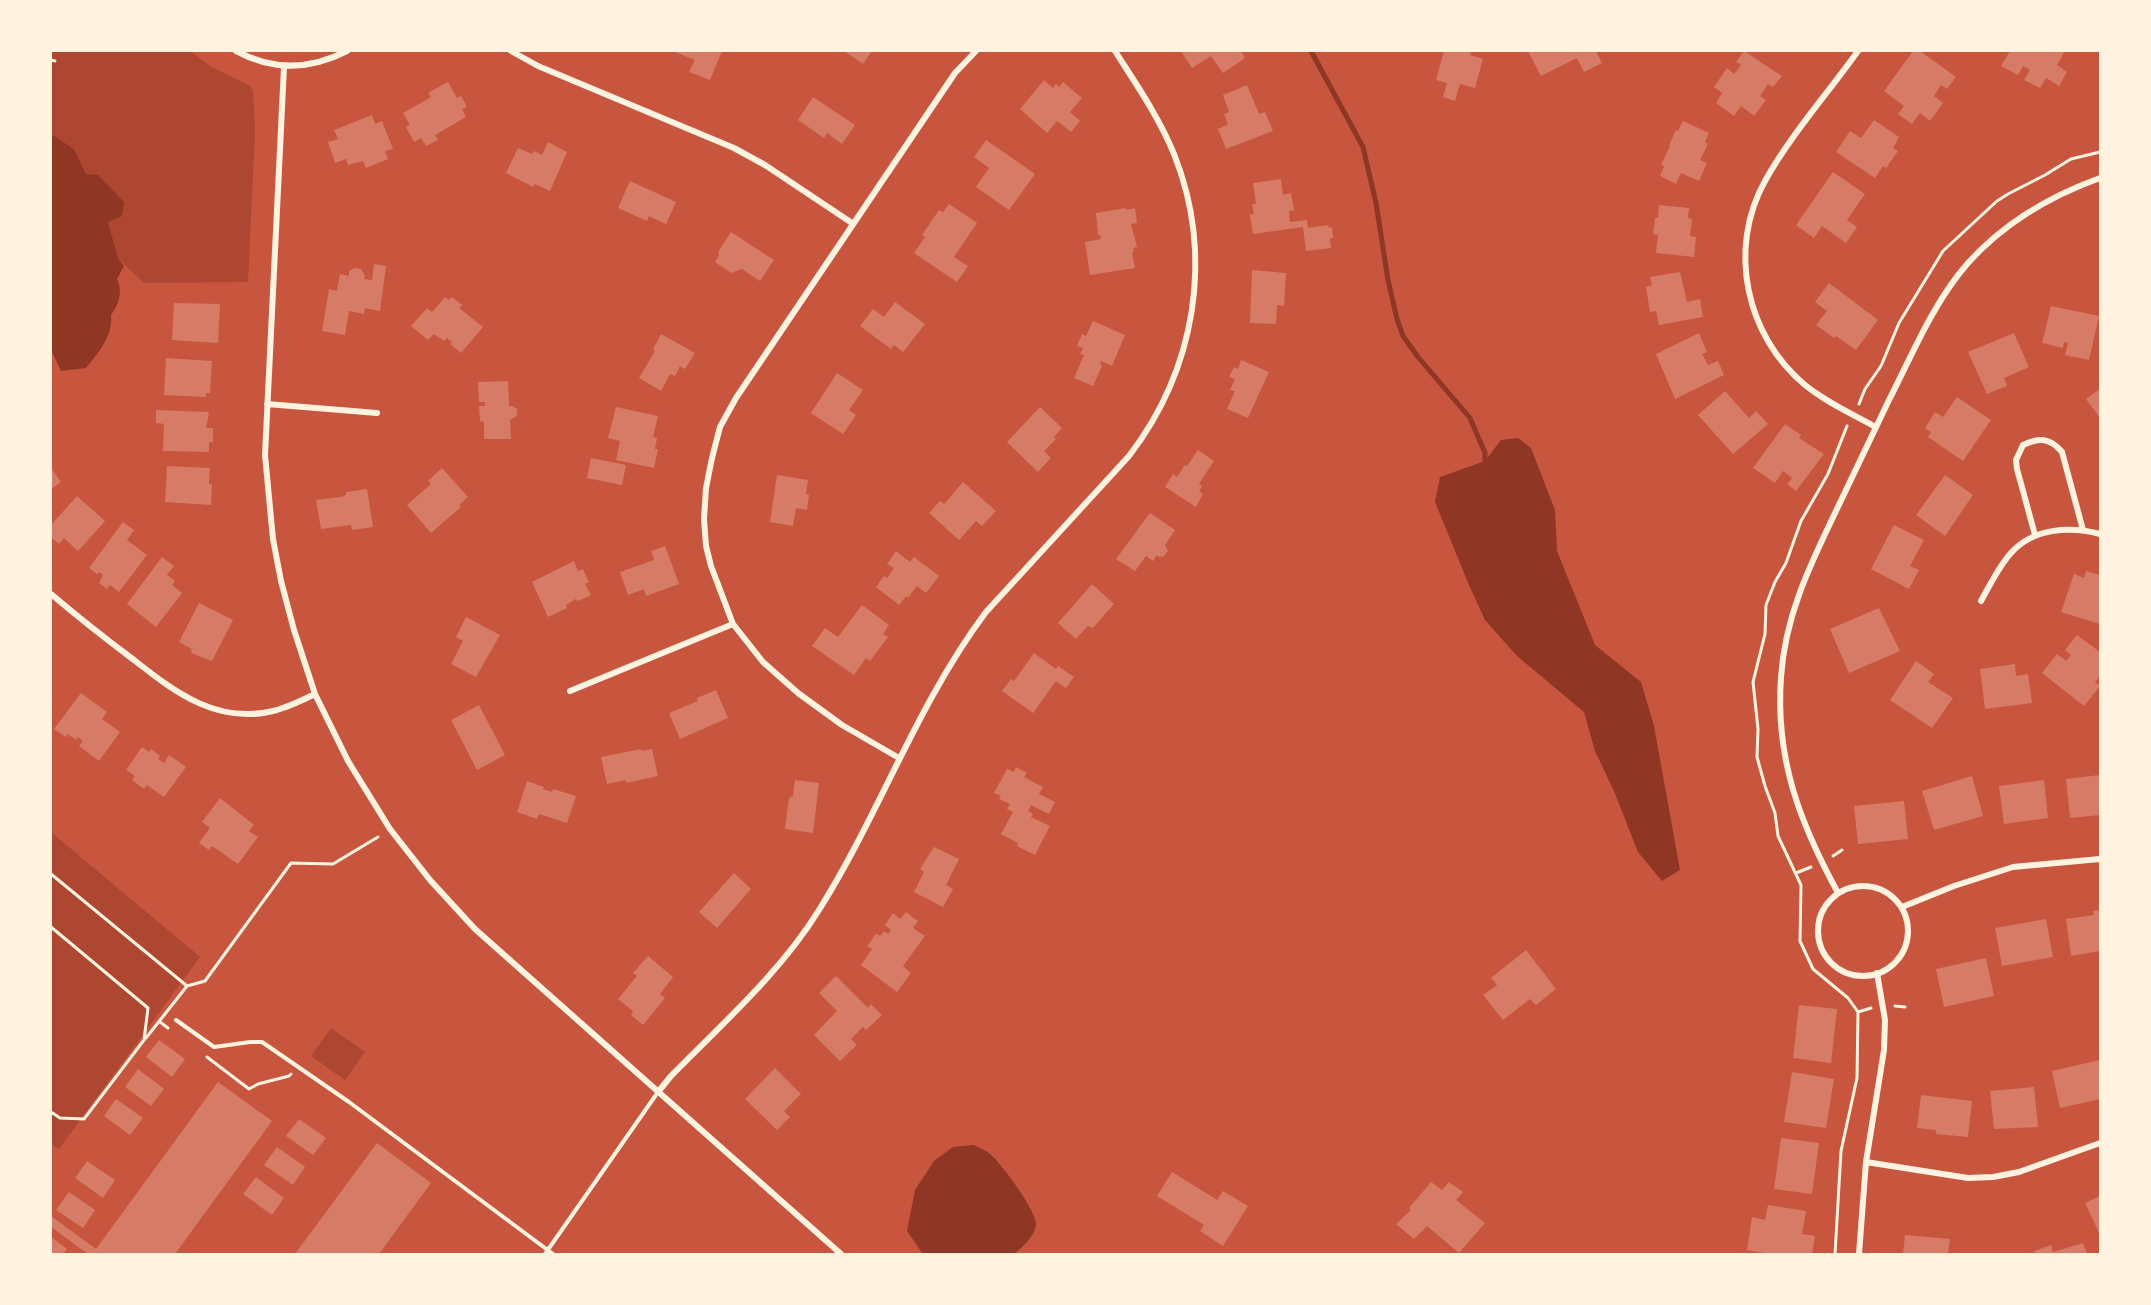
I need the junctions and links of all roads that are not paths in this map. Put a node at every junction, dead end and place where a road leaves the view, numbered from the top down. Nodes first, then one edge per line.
1 (236, 51) edge
2 (347, 51) edge
3 (511, 51) edge
4 (976, 51) edge
5 (1115, 51) edge
6 (1858, 51) edge
7 (284, 67) junction
8 (2100, 178) edge
9 (852, 223) junction
10 (267, 404) junction
11 (377, 413) dead end
12 (1876, 427) junction
13 (2083, 530) junction
14 (2100, 534) edge
15 (2035, 536) junction
16 (51, 594) edge
17 (1981, 601) dead end
18 (733, 624) junction
19 (570, 691) dead end
20 (315, 694) junction
21 (899, 758) junction
22 (2100, 859) edge
23 (1838, 893) junction
24 (1902, 907) junction
25 (1877, 974) junction
26 (176, 1020) dead end
27 (658, 1092) junction
28 (2100, 1143) edge
29 (1866, 1162) junction
30 (547, 1252) edge
31 (553, 1254) edge
32 (841, 1254) edge
33 (1859, 1254) edge

1 - 7 street
2 - 7 street
3 - 9 street
4 - 9 street
5 - 21 street
6 - 12 street
7 - 10 street
8 - 12 street
9 - 18 street
10 - 11 street
10 - 20 street
12 - 23 street
13 - 14 street
13 - 15 street
13 - 15 street
15 - 17 street
16 - 20 street
18 - 19 street
18 - 21 street
20 - 27 street
21 - 27 street
22 - 24 street
23 - 24 street
23 - 25 street
24 - 25 street
25 - 29 street
26 - 30 lane
27 - 30 lane
27 - 32 street
28 - 29 street
29 - 33 street
30 - 31 lane

